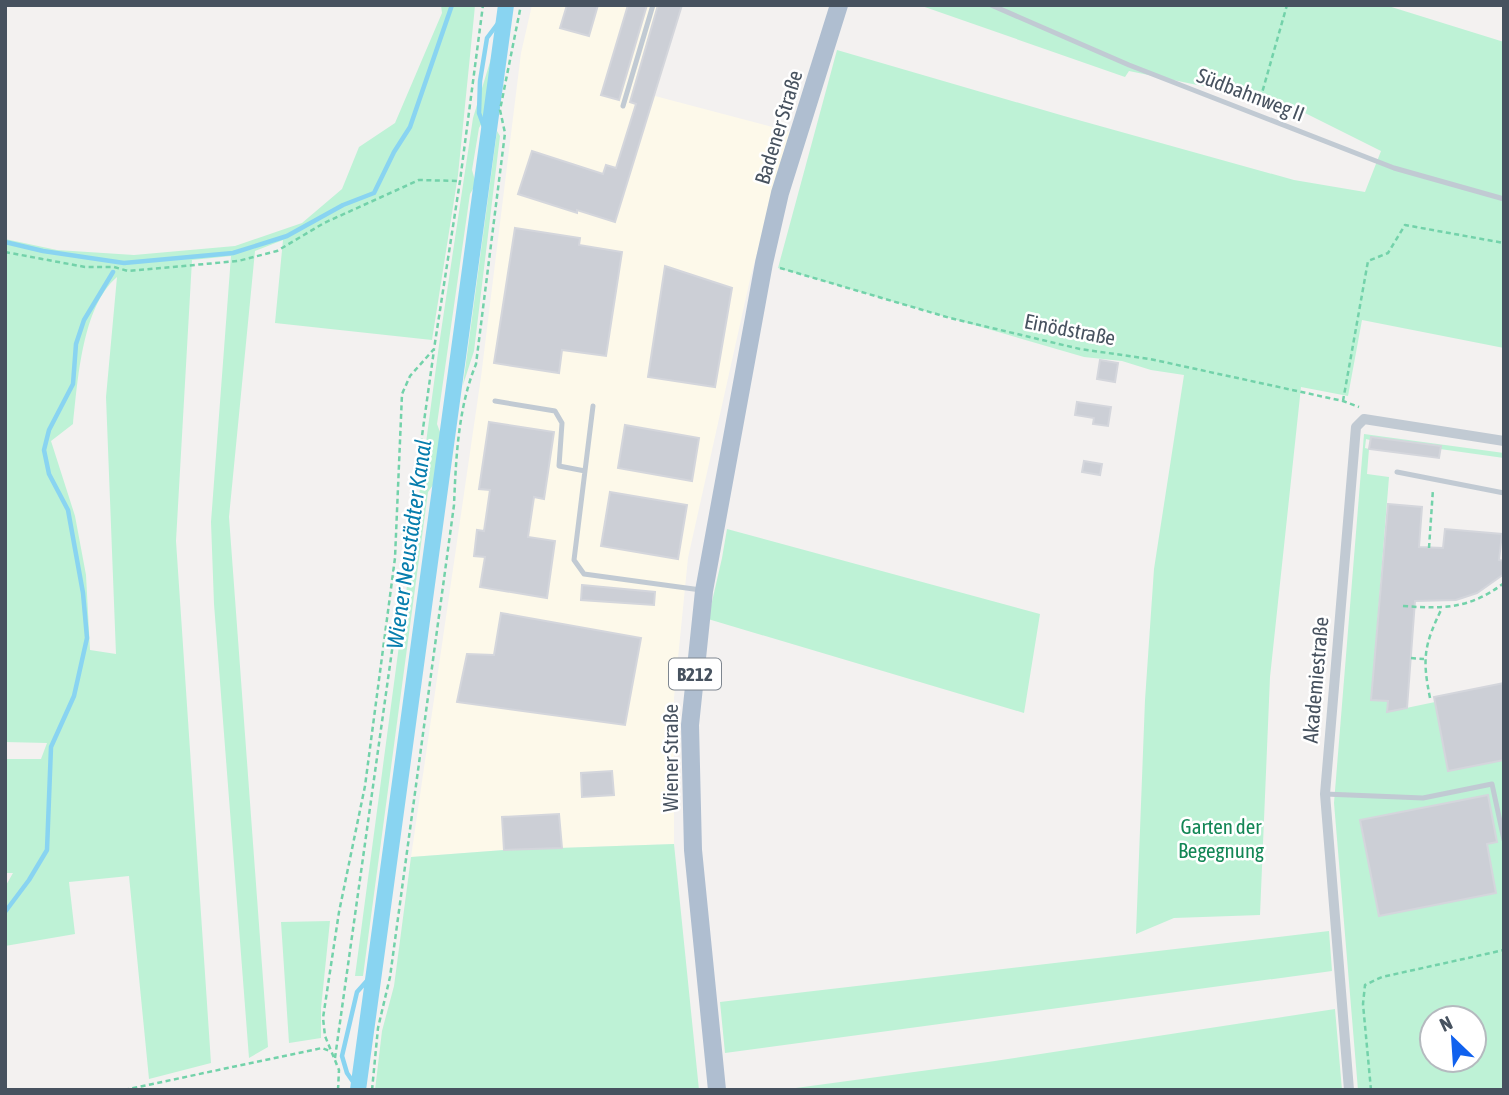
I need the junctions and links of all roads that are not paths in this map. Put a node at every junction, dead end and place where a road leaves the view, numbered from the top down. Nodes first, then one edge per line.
1 (653, 5) edge
2 (839, 5) edge
3 (991, 5) edge
4 (624, 106) dead end
5 (1504, 199) edge
6 (764, 263) joint
7 (495, 401) dead end
8 (593, 406) dead end
9 (1504, 441) edge
10 (585, 471) junction
11 (1397, 472) dead end
12 (1504, 492) edge
13 (704, 590) junction
14 (1325, 794) junction
15 (1504, 840) edge
16 (717, 1090) edge
17 (1349, 1090) edge

1 - 4 lane
2 - 6 main road, Badener Straße / B212
3 - 5 lane, Südbahnweg II
6 - 13 main road, Wiener Straße / B212
7 - 10 lane
8 - 10 lane
9 - 14 street, Akademiestraße
10 - 13 lane
11 - 12 lane
13 - 16 main road, Wiener Straße / B212
14 - 15 lane
14 - 17 street, Akademiestraße

